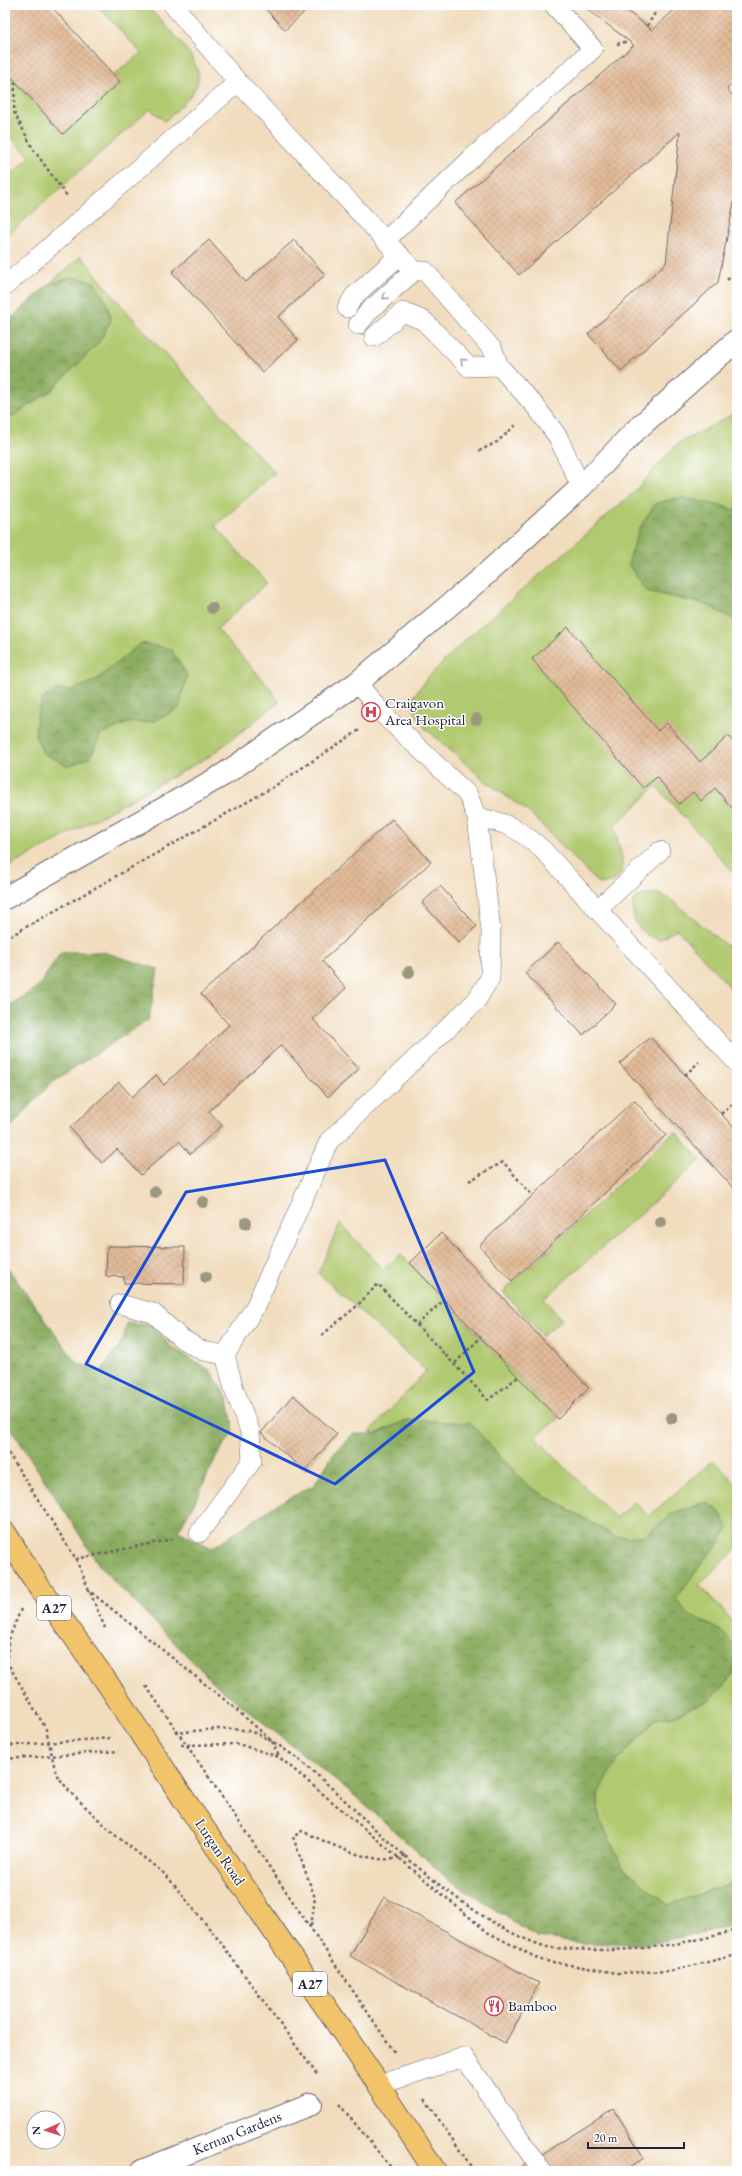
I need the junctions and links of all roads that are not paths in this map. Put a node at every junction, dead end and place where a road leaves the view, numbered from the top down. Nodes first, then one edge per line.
1 (173, 5) edge
2 (554, 5) edge
3 (238, 82) junction
4 (386, 240) junction
5 (400, 256) junction
6 (414, 271) junction
7 (5, 286) edge
8 (347, 308) dead end
9 (358, 325) dead end
10 (374, 337) dead end
11 (737, 340) edge
12 (499, 366) junction
13 (581, 487) junction
14 (357, 683) junction
15 (477, 818) junction
16 (660, 851) dead end
17 (5, 898) edge
18 (598, 910) junction
19 (737, 1063) edge
20 (120, 1304) dead end
21 (226, 1355) junction
22 (5, 1533) edge
23 (199, 1533) road end
24 (379, 2085) junction
25 (311, 2104) dead end
26 (142, 2171) edge
27 (435, 2171) edge
28 (542, 2171) edge

1 - 3 lane
2 - 4 lane
3 - 4 lane
3 - 7 lane
4 - 5 lane
5 - 6 lane
5 - 8 lane
6 -> 9 lane
6 - 12 lane
12 -> 10 lane
11 - 13 street
12 - 13 lane
13 - 14 street
14 - 15 lane
14 - 17 street
15 - 18 lane
15 - 21 lane
16 - 18 lane
18 - 19 lane
20 - 21 lane
21 - 23 lane
22 - 24 main road, Lurgan Road / A27, bridge
24 - 27 main road, Lurgan Road / A27
24 - 28 lane
25 - 26 street, Kernan Gardens

